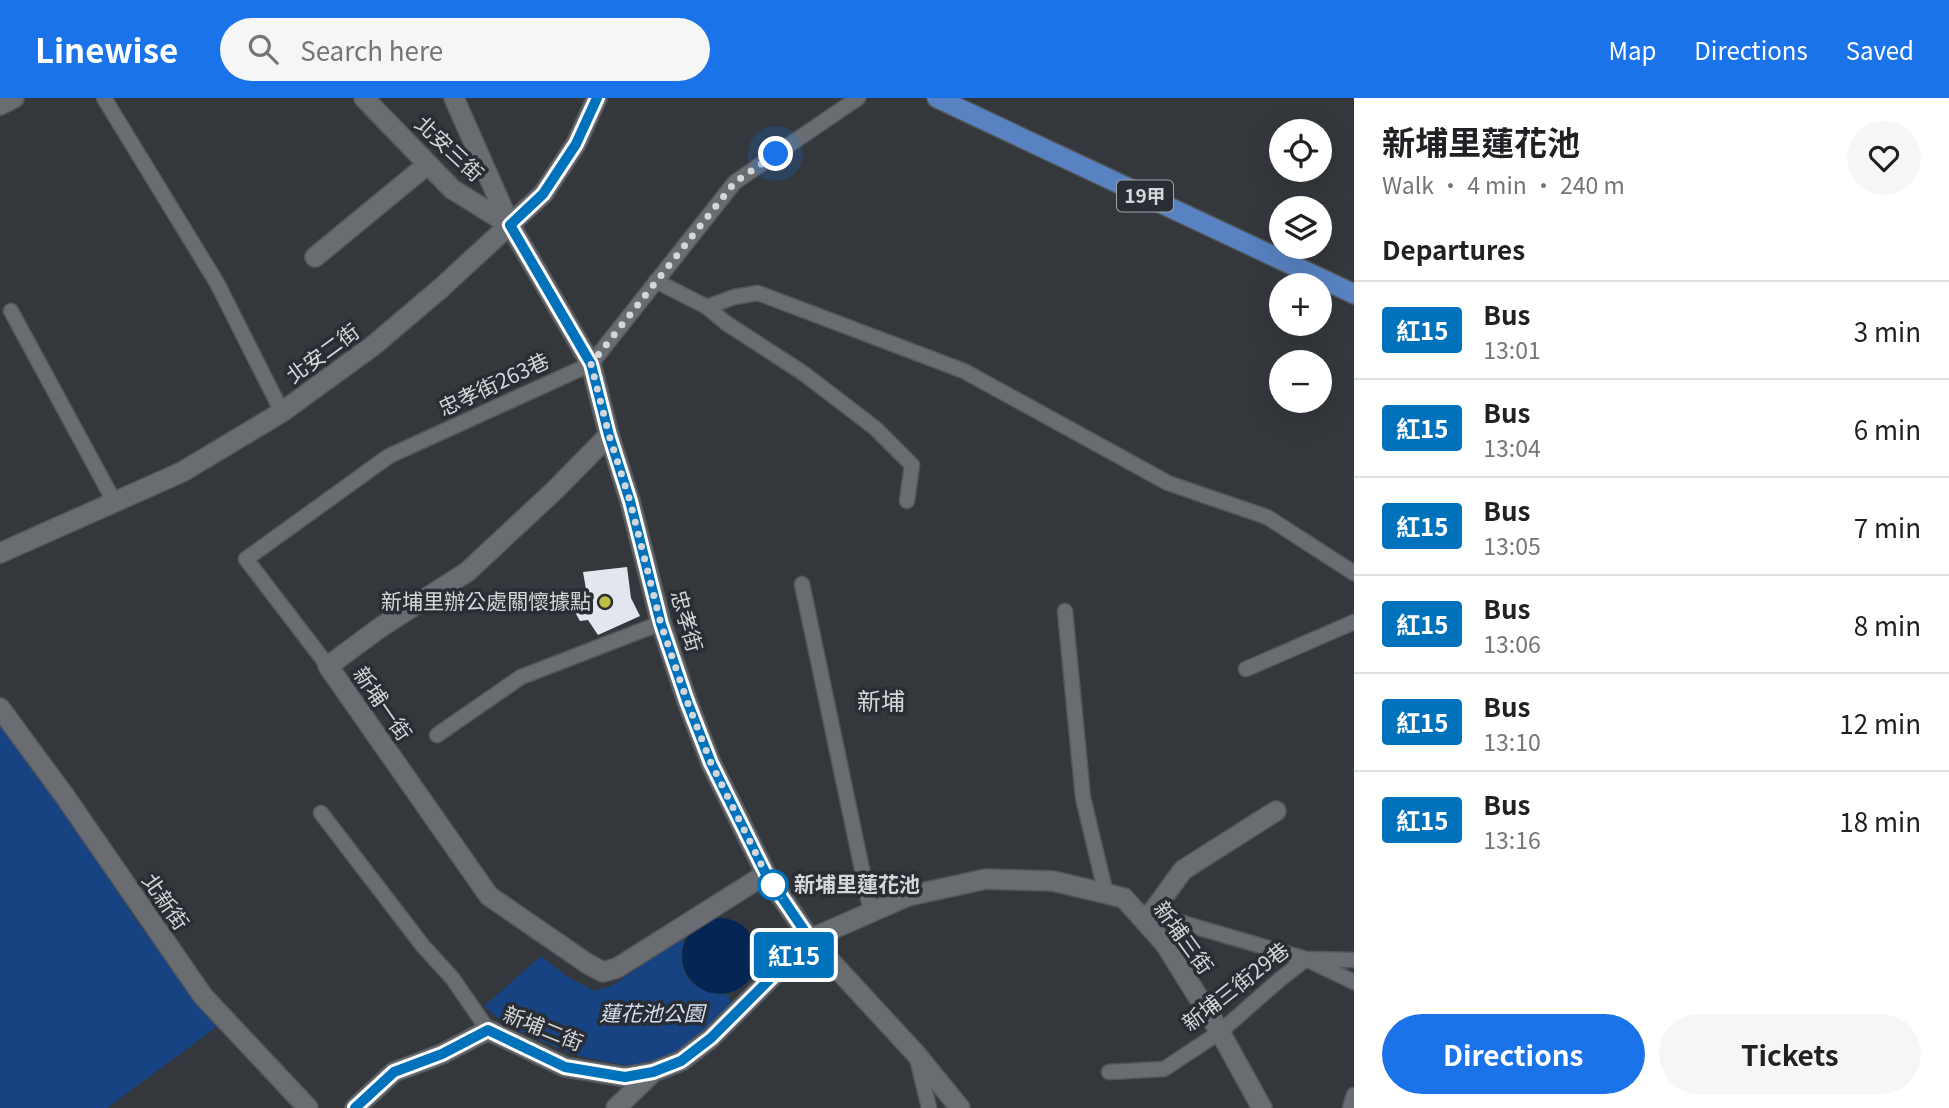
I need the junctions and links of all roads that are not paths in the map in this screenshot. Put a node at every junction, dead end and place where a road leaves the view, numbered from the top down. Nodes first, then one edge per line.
1 (13, 98) edge
2 (104, 98) edge
3 (364, 98) edge
4 (454, 98) edge
5 (597, 98) edge
6 (858, 98) edge
7 (937, 98) edge
8 (0, 105) edge
9 (428, 164) junction
10 (510, 225) junction
11 (315, 257) dead end
12 (656, 281) junction
13 (1354, 294) edge
14 (707, 307) junction
15 (11, 311) dead end
16 (591, 364) junction
17 (282, 412) junction
18 (609, 435) junction
19 (907, 501) dead end
20 (115, 503) junction
21 (0, 553) edge
22 (1354, 573) edge
23 (802, 584) dead end
24 (1065, 611) dead end
25 (1354, 622) edge
26 (661, 624) junction
27 (328, 666) junction
28 (1246, 669) dead end
29 (0, 708) edge
30 (437, 735) dead end
31 (1276, 811) dead end
32 (321, 813) dead end
33 (766, 874) junction
34 (1106, 894) junction
35 (1142, 911) junction
36 (871, 912) junction
37 (810, 939) junction
38 (1306, 959) junction
39 (1354, 960) edge
40 (1354, 982) edge
41 (488, 1030) junction
42 (1220, 1032) junction
43 (916, 1054) junction
44 (653, 1072) junction
45 (1109, 1072) dead end
46 (1354, 1095) edge
47 (308, 1108) edge
48 (355, 1108) edge
49 (616, 1108) edge
50 (929, 1108) edge
51 (960, 1108) edge
52 (1262, 1108) edge
53 (1350, 1108) edge

1 - 8 street
2 - 17 lane
3 - 9 street, 北安三街
4 - 10 street, 忠孝街
5 - 10 street, 北安二街
6 - 12 lane, 忠孝街263巷
7 - 13 main road, 19甲
9 - 10 street, 北安三街
9 - 11 street
10 - 16 street, 忠孝街
10 - 17 street, 北安二街
12 - 14 lane
12 - 16 lane, 忠孝街263巷
14 - 19 lane
14 - 22 lane
15 - 20 lane
16 - 18 street, 忠孝街
16 - 27 lane, 忠孝街263巷
17 - 20 street, 北安二街
18 - 26 street, 忠孝街
18 - 27 street, 新埔一街
20 - 21 street, 北安二街
23 - 36 lane
24 - 34 lane
25 - 28 lane
26 - 30 lane
26 - 33 street, 忠孝街
27 - 33 street, 新埔一街
29 - 47 street, 北新街
31 - 35 street
32 - 41 lane
33 - 37 street, 忠孝街
34 - 35 street, 新埔三街
34 - 36 street, 新埔三街
35 - 38 lane
35 - 42 street, 新埔三街
36 - 37 street, 新埔三街
37 - 43 street, 忠孝街
37 - 44 street, 新埔二街
38 - 39 lane, 新埔三街29巷
38 - 40 lane
38 - 42 lane, 新埔三街29巷
41 - 44 street, 新埔二街
41 - 48 street, 新埔二街
42 - 45 lane, 新埔三街29巷
42 - 52 street, 新埔三街
43 - 50 lane
43 - 51 street, 忠孝街
44 - 49 street
46 - 53 lane

